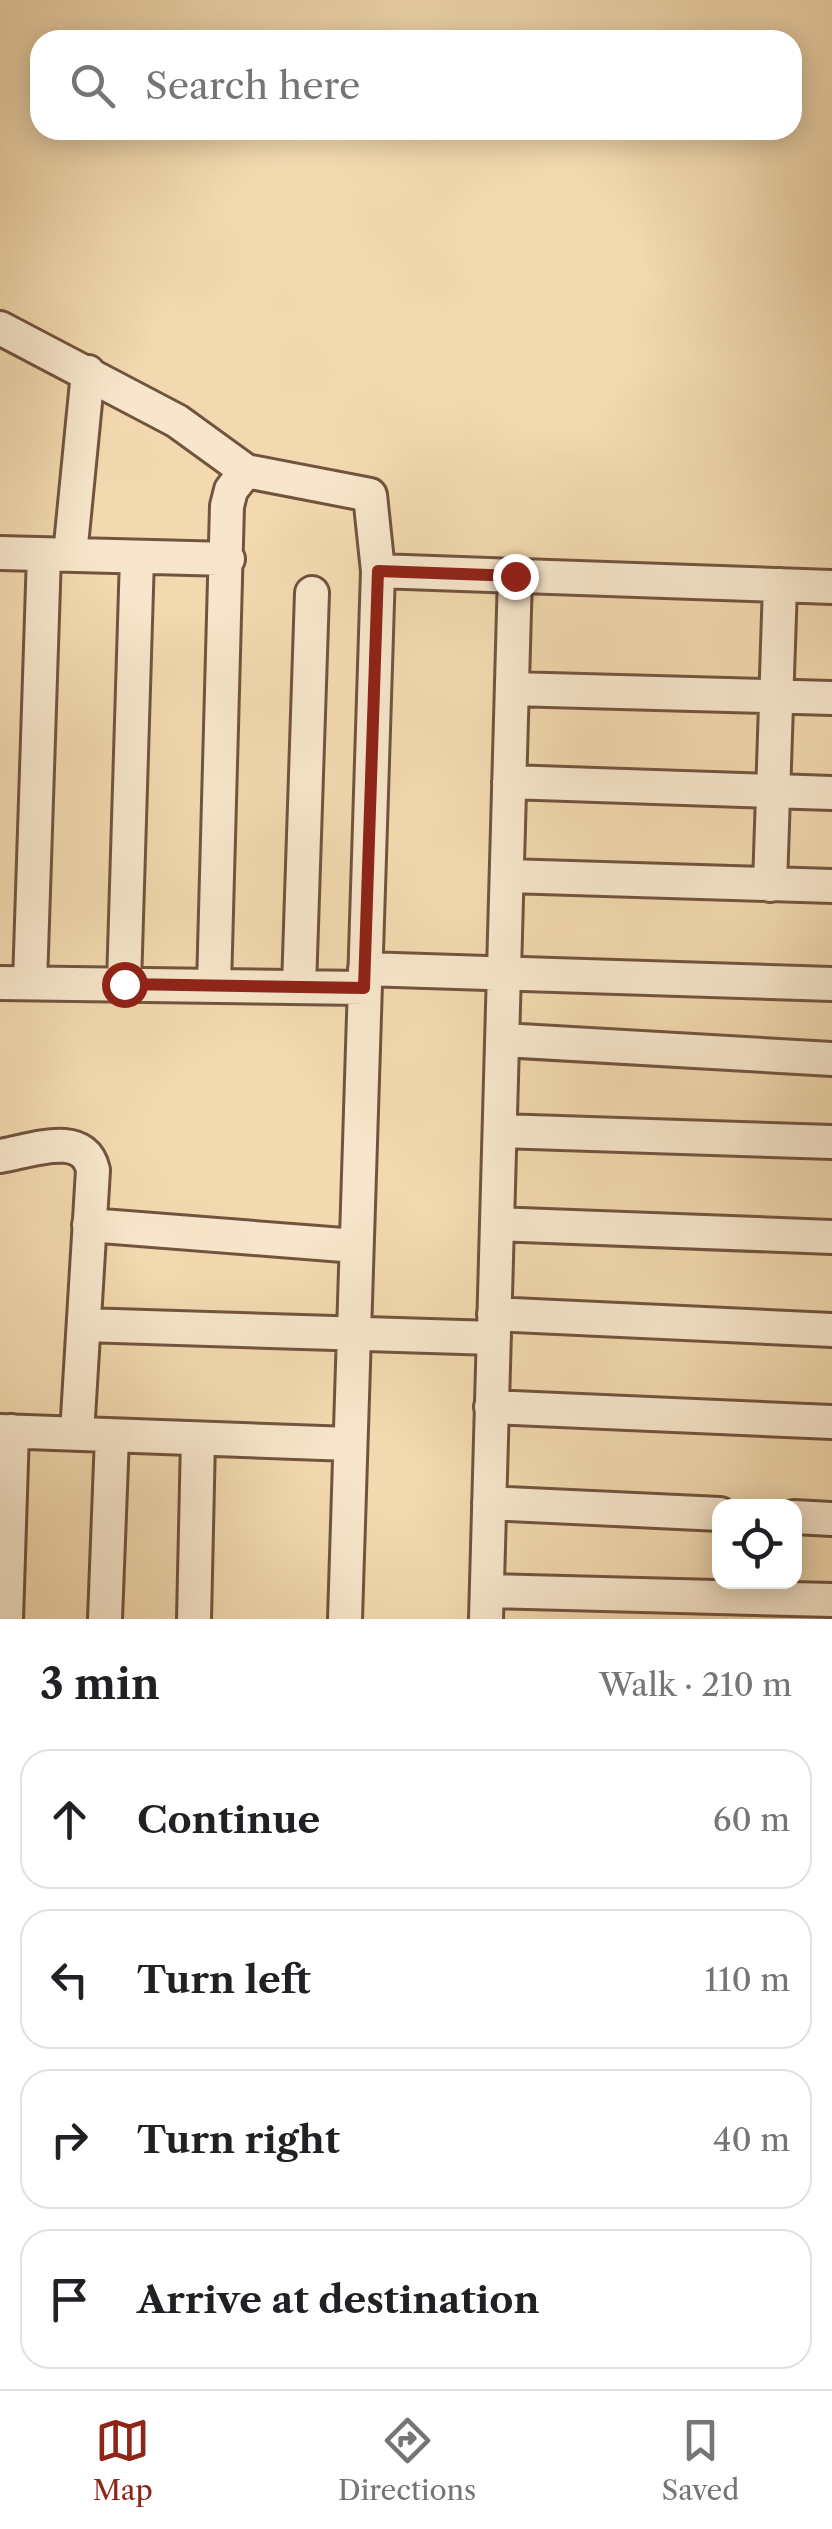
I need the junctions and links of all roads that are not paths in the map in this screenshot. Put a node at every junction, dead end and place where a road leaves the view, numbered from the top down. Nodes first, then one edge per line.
1 (0, 328) edge
2 (88, 372) junction
3 (246, 471) junction
4 (0, 553) edge
5 (57, 555) junction
6 (138, 557) junction
7 (228, 559) junction
8 (378, 571) junction
9 (515, 576) junction
10 (780, 585) junction
11 (832, 587) edge
12 (312, 593) dead end
13 (512, 689) junction
14 (776, 696) junction
15 (832, 698) edge
16 (509, 782) junction
17 (773, 791) junction
18 (832, 793) edge
19 (506, 876) junction
20 (770, 885) junction
21 (832, 886) edge
22 (504, 973) junction
23 (364, 978) junction
24 (15, 983) edge
25 (124, 984) junction
26 (832, 984) edge
27 (214, 986) junction
28 (299, 987) junction
29 (502, 1040) junction
30 (832, 1059) edge
31 (500, 1131) junction
32 (832, 1142) edge
33 (0, 1156) edge
34 (497, 1224) junction
35 (90, 1225) junction
36 (832, 1237) edge
37 (356, 1246) junction
38 (84, 1325) junction
39 (494, 1326) junction
40 (832, 1330) edge
41 (353, 1333) junction
42 (492, 1407) junction
43 (832, 1422) edge
44 (6, 1431) edge
45 (77, 1434) junction
46 (112, 1436) junction
47 (198, 1439) junction
48 (350, 1444) junction
49 (489, 1503) junction
50 (712, 1514) edge
51 (802, 1517) edge
52 (832, 1519) edge
53 (832, 1600) edge
54 (486, 1605) edge
55 (6, 1619) edge
56 (105, 1619) edge
57 (194, 1619) edge
58 (345, 1619) edge

1 - 2 street
2 - 3 street
2 - 5 street
3 - 7 street
3 - 8 street
4 - 5 street
5 - 6 street
5 - 24 street
6 - 7 street
6 - 25 street
7 - 27 street
8 - 9 street
8 - 23 street
9 - 10 street
9 - 13 street
10 - 11 street
10 - 14 street
12 - 28 street
13 - 14 street
13 - 16 street
14 - 15 street
14 - 17 street
16 - 17 street
16 - 19 street
17 - 18 street
17 - 20 street
19 - 20 street
19 - 22 street
20 - 21 street
22 - 23 street
22 - 26 street
22 - 29 street
23 - 28 street
23 - 37 street
24 - 25 street
25 - 27 street
27 - 28 street
29 - 30 street
29 - 31 street
31 - 32 street
31 - 34 street
33 - 35 street
34 - 36 street
34 - 39 street
35 - 37 street
35 - 38 street
37 - 41 street
38 - 41 street
38 - 45 street
39 - 40 street
39 - 41 street
39 - 42 street
41 - 48 street
42 - 43 street
42 - 49 street
44 - 45 street
44 - 55 street
45 - 46 street
46 - 47 street
46 - 56 street
47 - 48 street
47 - 57 street
48 - 58 street
49 - 50 street
49 - 54 street
51 - 52 street
53 - 54 street

